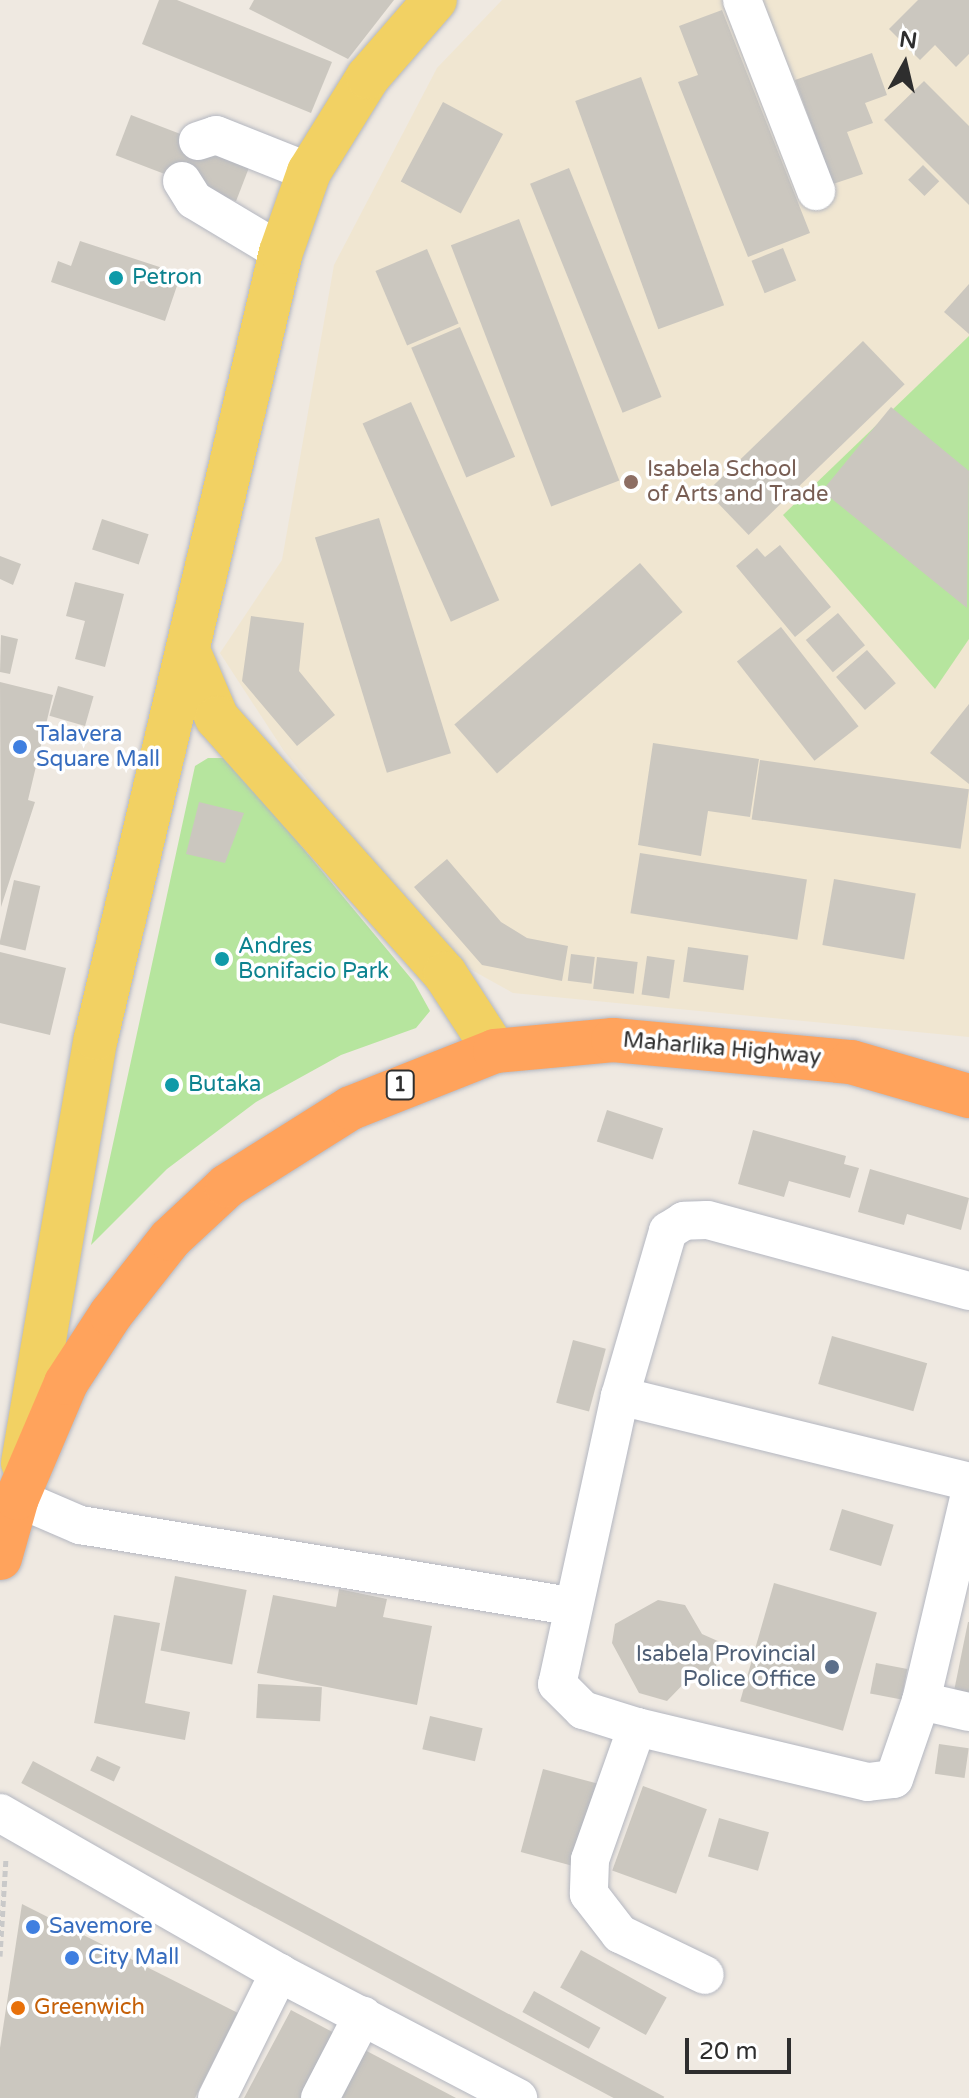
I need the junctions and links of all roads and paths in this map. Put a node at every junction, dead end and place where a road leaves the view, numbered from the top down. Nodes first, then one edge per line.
1 (435, 0) edge
2 (742, 0) edge
3 (198, 141) dead end
4 (309, 172) junction
5 (182, 181) dead end
6 (816, 191) dead end
7 (281, 252) junction
8 (188, 650) junction
9 (495, 1051) junction
10 (969, 1096) edge
11 (969, 1291) edge
12 (620, 1396) junction
13 (969, 1482) edge
14 (17, 1498) junction
15 (969, 1498) edge
16 (0, 1558) edge
17 (571, 1606) junction
18 (921, 1701) junction
19 (969, 1712) edge
20 (637, 1727) junction
21 (0, 1813) edge
22 (8, 1894) dead end
23 (0, 1954) edge
24 (279, 1973) junction
25 (705, 1975) dead end
26 (363, 2015) junction
27 (217, 2098) edge
28 (320, 2098) edge
29 (518, 2098) edge

1 - 4 main road
2 - 6 street
3 - 4 street
4 - 7 main road
5 - 7 street
7 - 8 main road
8 - 9 main road
8 - 14 main road
9 - 10 highway, Maharlika Highway / 1
9 - 14 highway, Maharlika Highway / 1
11 - 12 street
12 - 13 street
12 - 17 street
14 - 16 highway, Maharlika Highway / 1
14 - 17 street
15 - 18 street
17 - 20 street
18 - 19 street
18 - 20 street
20 - 25 street
21 - 24 street
22 - 23 path
24 - 26 street
24 - 27 street
26 - 28 street
26 - 29 street

